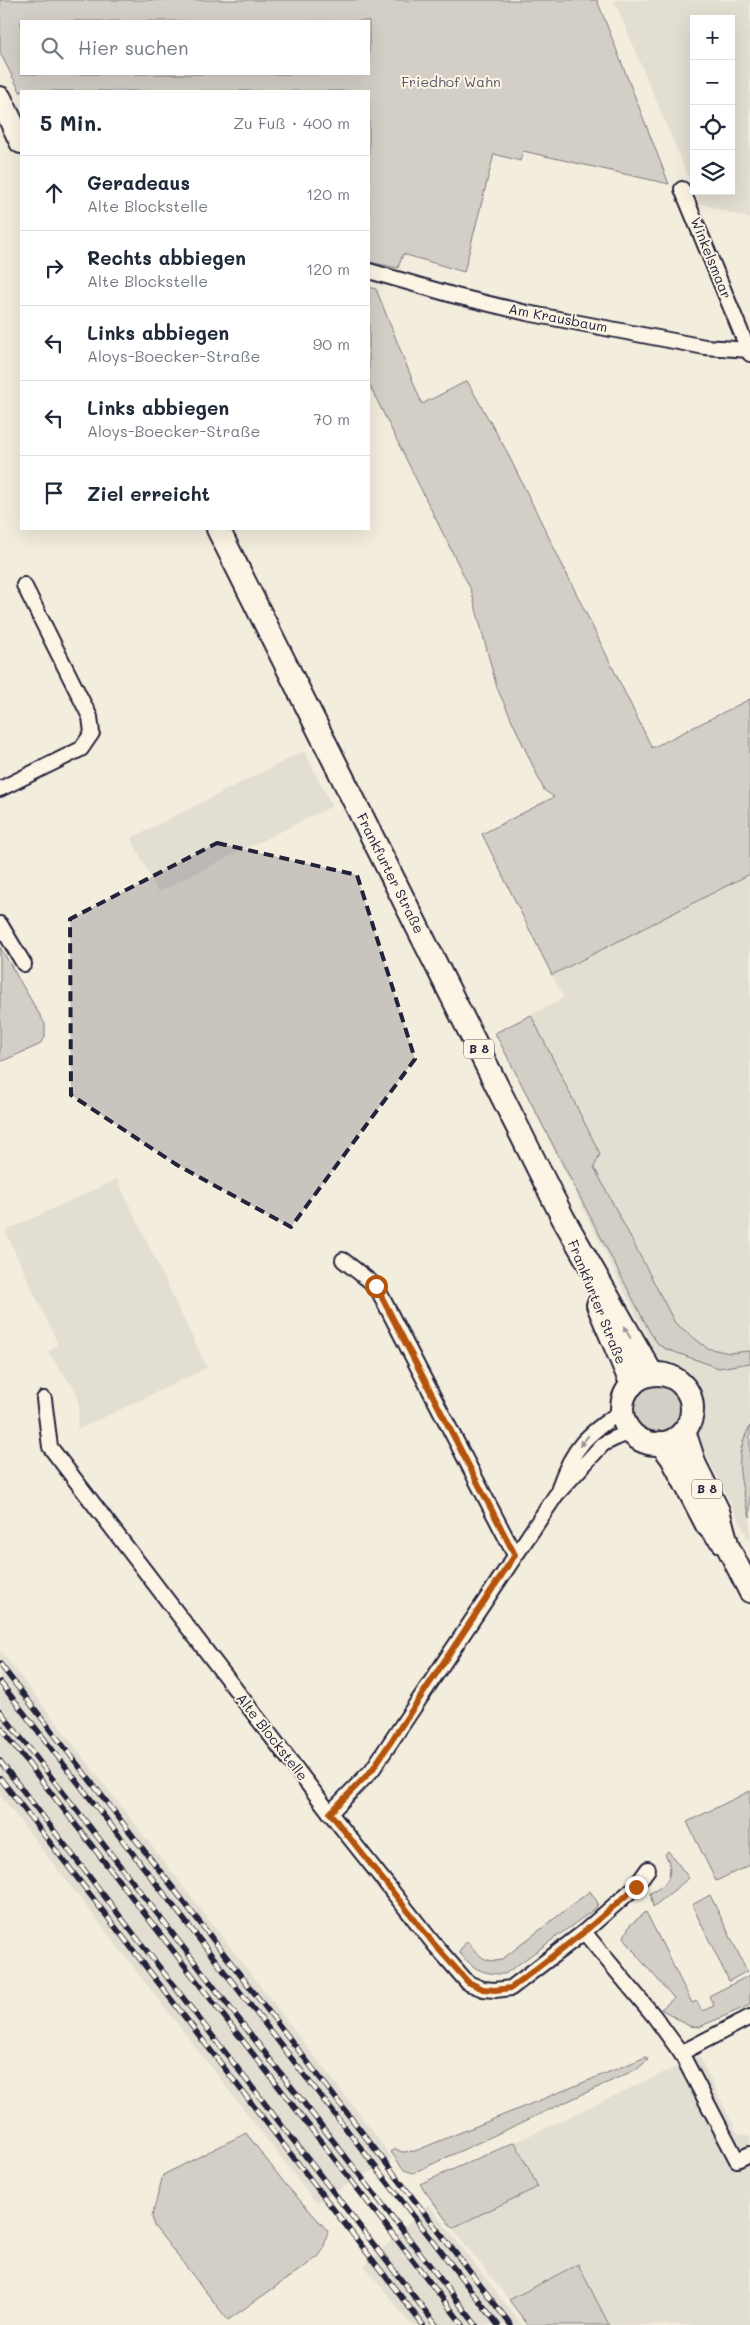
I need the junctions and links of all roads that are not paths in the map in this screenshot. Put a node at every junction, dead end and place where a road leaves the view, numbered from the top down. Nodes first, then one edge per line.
1 (0, 98) edge
2 (20, 140) edge
3 (682, 189) dead end
4 (370, 271) edge
5 (749, 350) edge
6 (219, 530) edge
7 (24, 585) dead end
8 (0, 790) edge
9 (0, 924) edge
10 (24, 964) dead end
11 (563, 1218) junction
12 (343, 1260) dead end
13 (652, 1374) junction
14 (632, 1385) junction
15 (44, 1399) dead end
16 (622, 1411) junction
17 (684, 1431) junction
18 (635, 1436) junction
19 (662, 1443) junction
20 (556, 1495) junction
21 (728, 1547) junction
22 (515, 1555) junction
23 (750, 1591) edge
24 (330, 1813) junction
25 (648, 1869) dead end
26 (584, 1932) junction
27 (750, 2016) edge
28 (681, 2053) junction
29 (750, 2154) edge

1 - 2 main road
3 - 5 street, Winkelsmaar
4 - 5 street, Am Krausbaum
6 - 11 main road, Frankfurter Straße / B 8
7 - 8 street
9 - 10 street
13 -> 11 main road, Frankfurter Straße / B 8
11 - 14 main road, Frankfurter Straße / B 8
12 - 22 street
13 - 14 main road
13 - 17 main road
14 - 16 main road
15 - 24 street, Alte Blockstelle
16 - 18 main road
16 -> 20 street
17 - 19 main road
17 - 21 main road, B 8
18 - 19 main road
18 - 20 street
19 - 21 main road, B 8
20 - 22 street
21 - 23 main road, B 8
22 - 24 street
24 - 26 street, Alte Blockstelle
25 - 26 street, Alte Blockstelle
26 - 28 street
27 - 28 street
28 - 29 street

